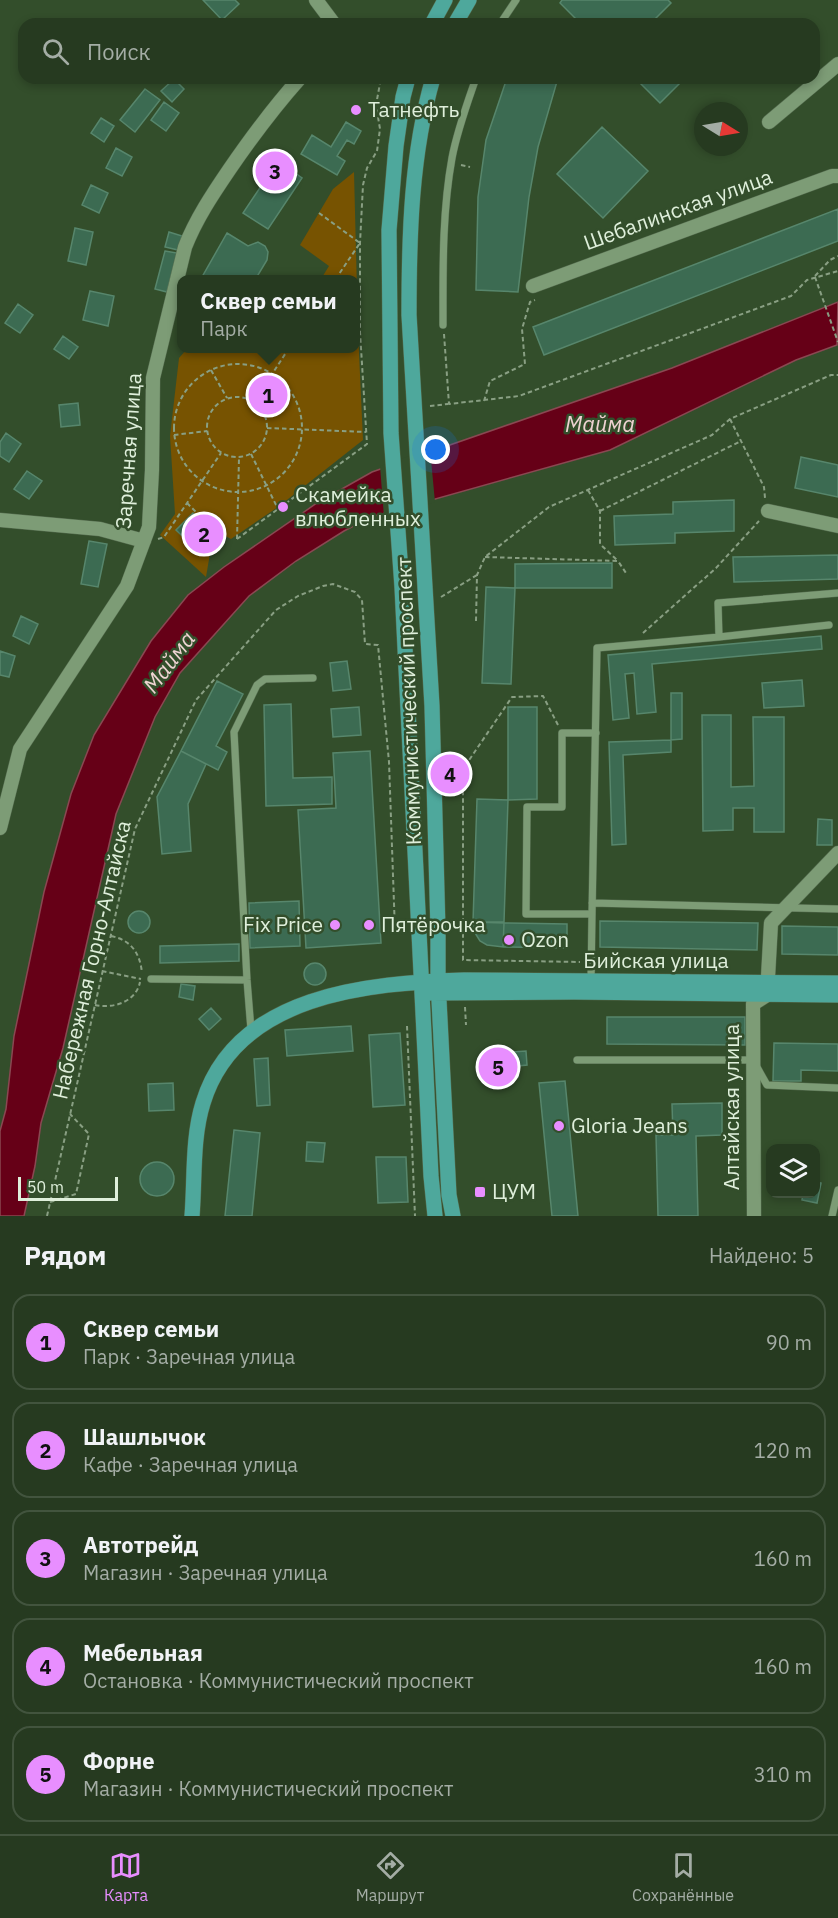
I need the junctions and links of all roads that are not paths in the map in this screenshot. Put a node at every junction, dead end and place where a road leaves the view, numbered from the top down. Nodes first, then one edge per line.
1 (316, 0) edge
2 (445, 0) edge
3 (469, 0) edge
4 (516, 0) edge
5 (330, 18) edge
6 (435, 18) edge
7 (458, 18) edge
8 (504, 18) edge
9 (838, 64) edge
10 (820, 80) edge
11 (295, 84) edge
12 (406, 84) edge
13 (431, 84) edge
14 (474, 84) edge
15 (815, 84) edge
16 (770, 123) dead end
17 (836, 175) edge
18 (179, 275) edge
19 (177, 283) edge
20 (537, 292) road end
21 (443, 326) road end
22 (768, 511) road end
23 (0, 520) edge
24 (838, 526) edge
25 (144, 541) junction
26 (838, 593) edge
27 (829, 625) dead end
28 (719, 637) junction
29 (314, 678) dead end
30 (596, 733) junction
31 (0, 828) edge
32 (838, 853) edge
33 (592, 903) junction
34 (785, 908) junction
35 (838, 909) edge
36 (592, 914) junction
37 (152, 979) dead end
38 (246, 980) junction
39 (591, 981) junction
40 (838, 984) edge
41 (430, 987) junction
42 (768, 988) junction
43 (838, 995) edge
44 (251, 1030) junction
45 (578, 1060) dead end
46 (753, 1060) junction
47 (838, 1088) edge
48 (838, 1190) edge
49 (192, 1216) edge
50 (202, 1216) edge
51 (435, 1216) edge
52 (453, 1216) edge
53 (753, 1216) edge
54 (832, 1216) edge

1 - 5 street
2 - 6 main road
3 - 7 main road
4 - 8 lane
9 - 10 street
11 - 18 street, Заречная улица
12 - 41 main road, Коммунистический проспект
13 - 41 main road, Коммунистический проспект
14 - 21 lane
15 - 16 street
17 - 20 street, Шебалинская улица
19 - 25 street, Заречная улица
22 - 24 street
23 - 25 street
25 - 31 street, Заречная улица
26 - 28 lane
27 - 28 lane
28 - 30 lane
29 - 38 lane
30 - 33 lane
30 - 36 lane
32 - 34 street, Алтайская улица
33 - 34 lane
33 - 36 lane
34 - 35 lane
34 - 42 street, Алтайская улица
36 - 39 lane
37 - 38 lane
38 - 44 lane
39 - 41 main road, Бийская улица
39 - 42 main road, Бийская улица
40 - 42 main road, Бийская улица
41 - 42 main road, Бийская улица
41 - 44 main road
41 - 50 main road
41 - 51 main road, Коммунистический проспект
41 - 52 main road, Коммунистический проспект
42 - 43 main road, Бийская улица
42 - 46 street, Алтайская улица
44 - 49 main road
45 - 46 lane
46 - 47 lane
46 - 53 street, Алтайская улица
48 - 54 lane

